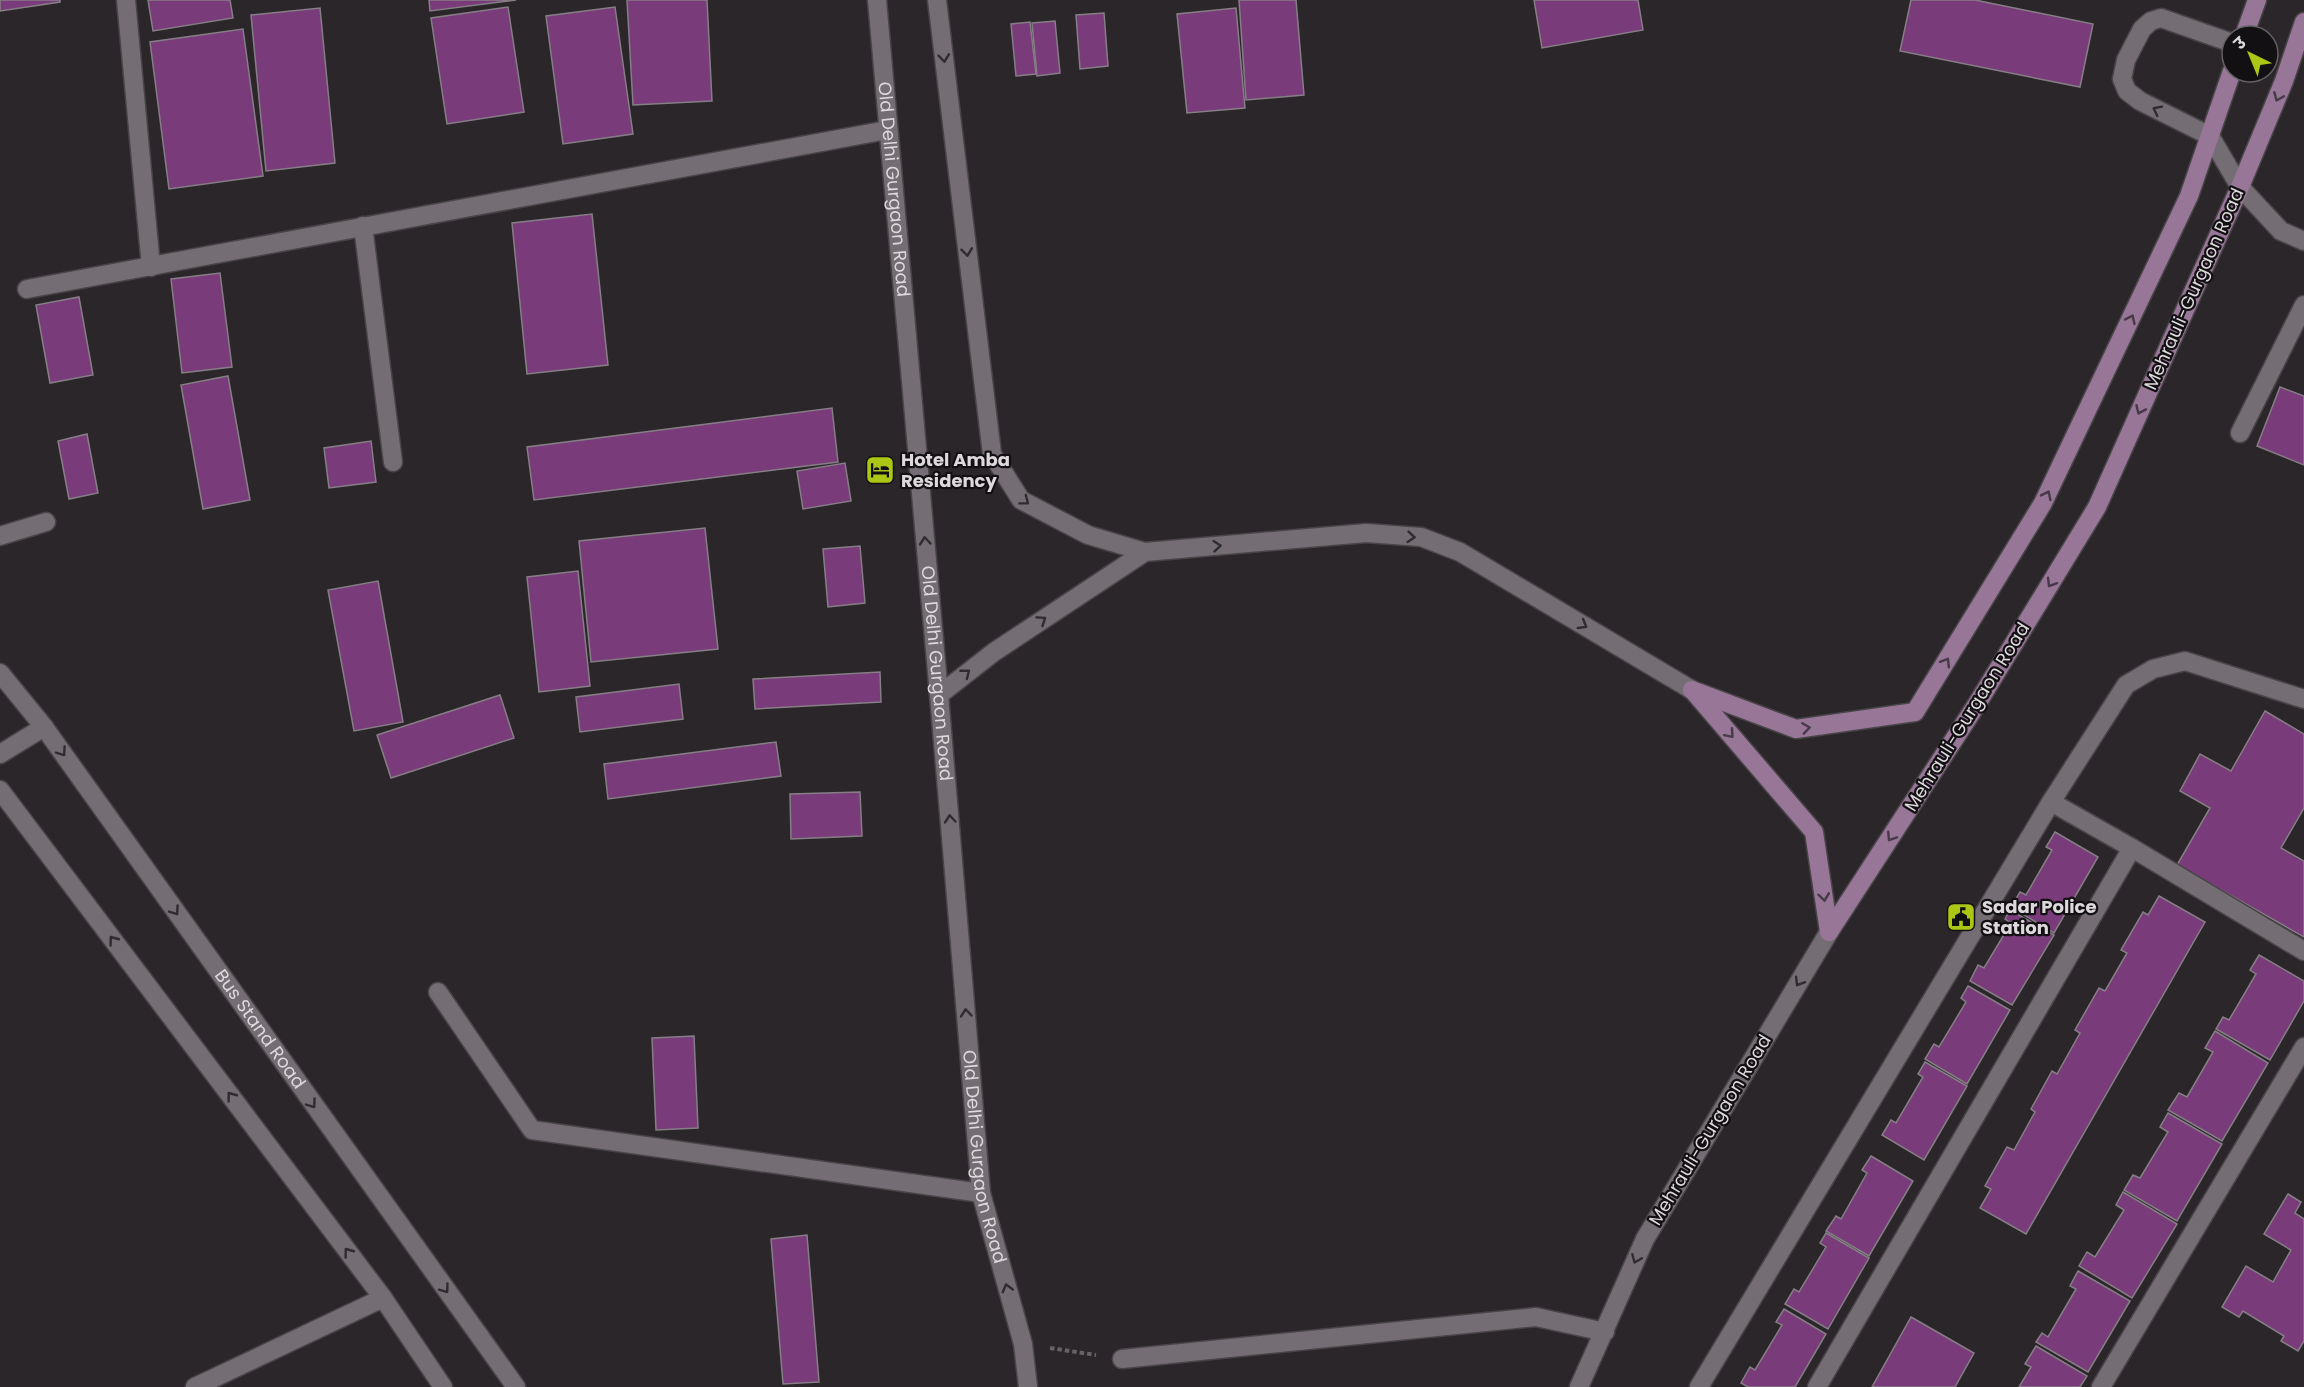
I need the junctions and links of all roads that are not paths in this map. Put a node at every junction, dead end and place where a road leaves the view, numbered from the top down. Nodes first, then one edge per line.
1 (126, 0) edge
2 (877, 0) edge
3 (937, 0) edge
4 (2257, 0) edge
5 (2304, 22) edge
6 (2248, 24) edge
7 (2220, 39) edge
8 (2228, 84) edge
9 (887, 130) junction
10 (2210, 136) junction
11 (2240, 187) junction
12 (363, 226) junction
13 (2304, 241) edge
14 (151, 267) junction
15 (27, 289) dead end
16 (2304, 305) edge
17 (2240, 434) dead end
18 (393, 462) dead end
19 (46, 522) dead end
20 (0, 536) edge
21 (1144, 552) junction
22 (0, 673) edge
23 (1692, 690) junction
24 (939, 695) junction
25 (2304, 699) edge
26 (44, 726) junction
27 (0, 754) edge
28 (0, 790) edge
29 (2050, 802) junction
30 (2132, 848) junction
31 (1829, 932) junction
32 (2304, 951) edge
33 (438, 992) dead end
34 (2304, 1047) edge
35 (981, 1193) junction
36 (383, 1298) junction
37 (1605, 1332) junction
38 (1122, 1359) road end
39 (195, 1387) edge
40 (443, 1387) edge
41 (516, 1387) edge
42 (1028, 1387) edge
43 (1579, 1387) edge
44 (1699, 1387) edge
45 (1817, 1387) edge
46 (2101, 1387) edge

1 - 14 street
2 - 9 street, Old Delhi Gurgaon Road
3 -> 21 street
4 - 6 main road
5 -> 11 main road, Mehrauli-Gurgaon Road
10 -> 7 street
8 - 10 main road
9 - 12 street
24 -> 9 street, Old Delhi Gurgaon Road
10 - 11 street
23 -> 10 main road
11 - 13 street
11 -> 31 main road, Mehrauli-Gurgaon Road
12 - 14 street
12 - 18 street
14 - 15 street
16 - 17 street
19 - 20 street
21 -> 23 street
24 -> 21 street
22 - 26 street, Bus Stand Road
23 -> 31 main road
35 -> 24 street, Old Delhi Gurgaon Road
25 - 29 street
26 - 27 street
26 -> 41 street, Bus Stand Road
36 -> 28 street
29 - 30 street
29 - 44 street
30 - 32 street
30 - 45 street
31 -> 37 street, Mehrauli-Gurgaon Road
33 - 35 street
34 - 46 street
42 -> 35 street, Old Delhi Gurgaon Road
36 - 39 street
36 - 40 street
37 - 38 street
37 - 43 street, Mehrauli-Gurgaon Road

